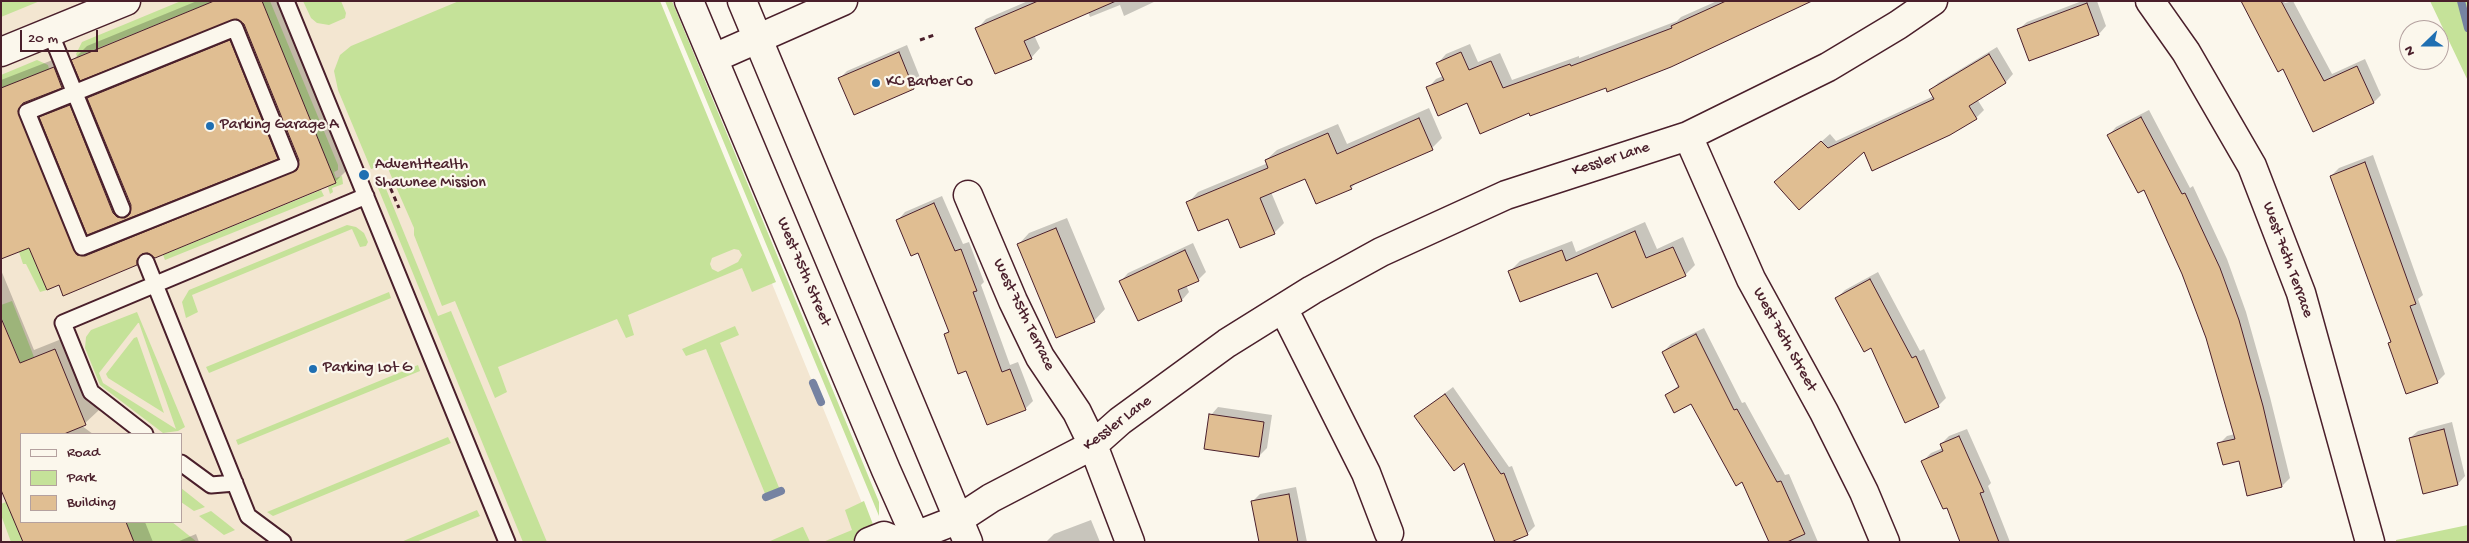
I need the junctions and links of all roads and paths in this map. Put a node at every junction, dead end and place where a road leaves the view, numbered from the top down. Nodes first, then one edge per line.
1 (126, 1) edge
2 (286, 1) edge
3 (690, 1) edge
4 (742, 1) edge
5 (843, 1) edge
6 (1932, 1) edge
7 (2150, 1) edge
8 (50, 32) junction
9 (937, 34) dead end
10 (757, 38) junction
11 (920, 40) dead end
12 (1, 52) edge
13 (714, 58) junction
14 (76, 92) junction
15 (1688, 136) junction
16 (387, 180) dead end
17 (968, 194) dead end
18 (366, 196) junction
19 (399, 208) dead end
20 (122, 209) dead end
21 (146, 262) dead end
22 (155, 285) junction
23 (1283, 308) junction
24 (144, 433) edge
25 (1093, 446) junction
26 (182, 464) edge
27 (235, 483) junction
28 (964, 530) edge
29 (1389, 533) dead end
30 (274, 539) edge
31 (908, 540) edge
32 (506, 542) edge
33 (869, 542) edge
34 (1130, 542) edge
35 (1885, 542) edge
36 (2370, 542) edge

1 - 8 street
2 - 18 lane
3 - 13 street, West 75th Street
4 - 10 street
5 - 10 street
6 - 15 street, Kessler Lane
7 - 36 street, West 76th Terrace
8 - 12 street
8 - 14 lane
9 - 11 path
10 - 13 street
10 - 28 street
13 - 31 street, West 75th Street
14 - 14 lane
14 - 20 lane
15 - 23 street, Kessler Lane
15 - 35 street, West 76th Street
16 - 19 path
17 - 25 street, West 75th Terrace
18 - 22 lane
18 - 32 lane
21 - 22 lane
22 - 24 lane
22 - 27 lane
23 - 25 street, Kessler Lane
23 - 29 street
25 - 28 street, Kessler Lane
25 - 34 street, West 75th Terrace
26 - 27 lane
27 - 30 lane
28 - 31 street, Kessler Lane
31 - 33 street

